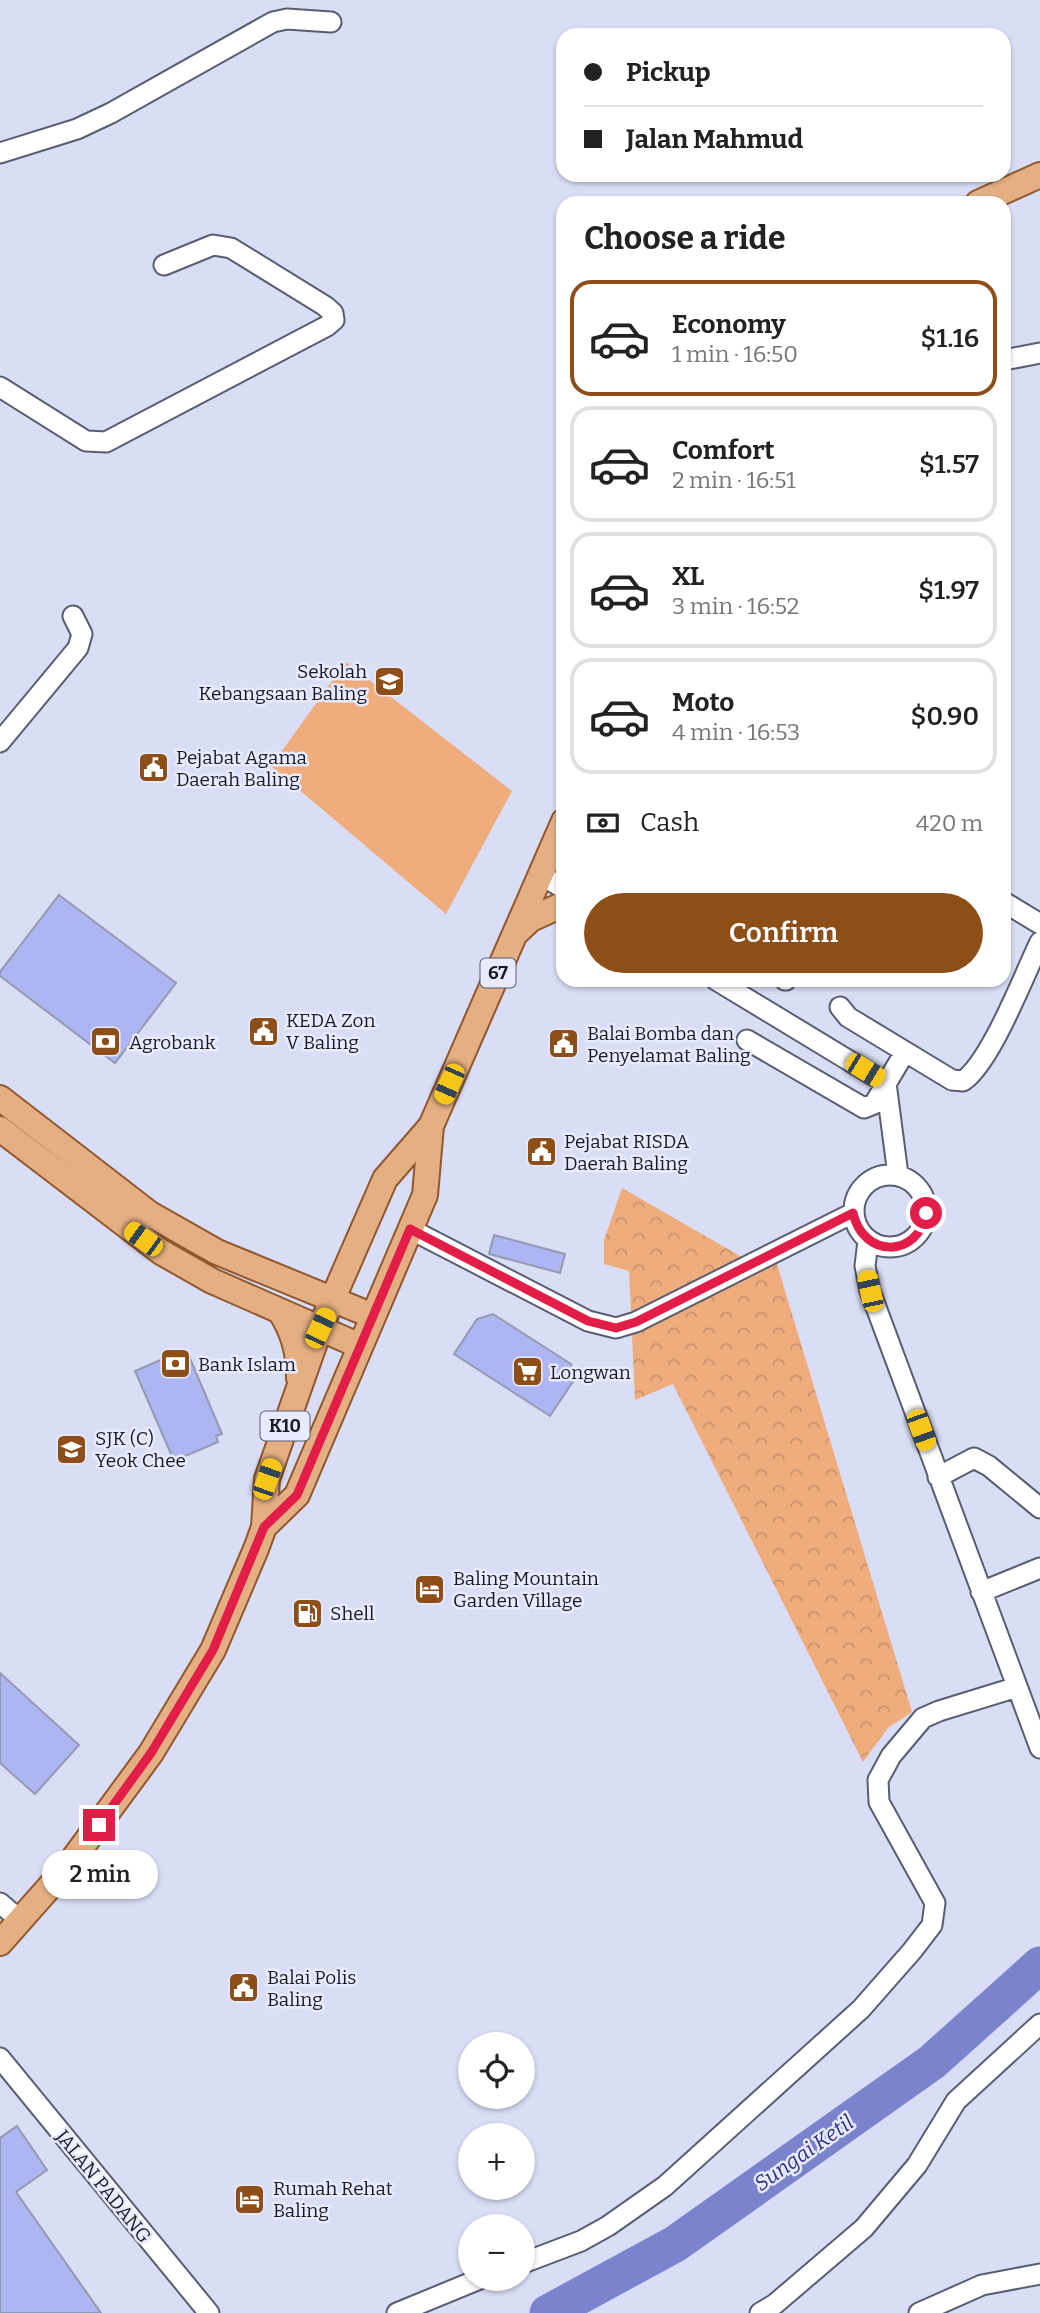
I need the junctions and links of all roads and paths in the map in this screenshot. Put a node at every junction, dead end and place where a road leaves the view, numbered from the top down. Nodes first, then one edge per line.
1 (331, 22) dead end
2 (0, 153) edge
3 (1040, 175) edge
4 (994, 196) edge
5 (164, 265) dead end
6 (1040, 353) edge
7 (1011, 359) edge
8 (0, 387) edge
9 (73, 616) dead end
10 (0, 742) edge
11 (556, 840) edge
12 (541, 875) junction
13 (556, 883) edge
14 (1011, 906) edge
15 (556, 908) edge
16 (1040, 924) edge
17 (515, 934) junction
18 (1040, 942) edge
19 (728, 987) edge
20 (840, 1007) dead end
21 (747, 1040) dead end
22 (905, 1052) junction
23 (886, 1083) junction
24 (0, 1098) edge
25 (431, 1126) junction
26 (0, 1129) edge
27 (898, 1175) junction
28 (853, 1213) junction
29 (410, 1229) junction
30 (869, 1241) junction
31 (333, 1300) junction
32 (280, 1311) junction
33 (373, 1316) junction
34 (320, 1328) junction
35 (360, 1346) junction
36 (299, 1386) junction
37 (937, 1477) junction
38 (1040, 1508) edge
39 (264, 1527) junction
40 (1040, 1567) edge
41 (981, 1592) junction
42 (1017, 1687) junction
43 (1040, 1748) edge
44 (0, 1903) edge
45 (21, 1921) junction
46 (0, 1943) edge
47 (1040, 2024) edge
48 (0, 2058) edge
49 (535, 2258) edge
50 (1040, 2274) edge
51 (458, 2288) edge
52 (209, 2313) edge
53 (397, 2313) edge
54 (760, 2313) edge
55 (919, 2313) edge

1 - 2 street
3 - 4 main road
5 - 8 street
6 - 7 street
9 - 10 street
11 - 12 main road, 67
12 - 13 street
12 - 17 main road, 67
14 - 16 street
15 - 17 main road
17 - 25 main road, 67
18 - 22 street
19 - 23 street
20 - 22 street
21 - 23 street
22 - 23 street
23 - 27 street
24 - 31 main road
25 - 29 main road, 67
25 - 31 main road, 67
26 - 32 main road
27 - 28 street
27 - 30 street
28 - 29 street
28 - 30 street
29 - 33 main road, 67
30 - 37 street
31 - 33 main road
31 - 34 main road, 67
32 - 34 main road
32 - 36 main road
33 - 35 main road, 67
34 - 35 main road
34 - 36 main road, K10
35 - 39 main road, K10
36 - 39 main road, K10
37 - 38 street
37 - 41 street
39 - 45 main road, K10
40 - 41 street
41 - 42 street
42 - 43 street
42 - 49 street
44 - 45 street
45 - 46 main road, K10
47 - 54 street
48 - 52 street, JALAN PADANG
50 - 55 street
51 - 53 street

